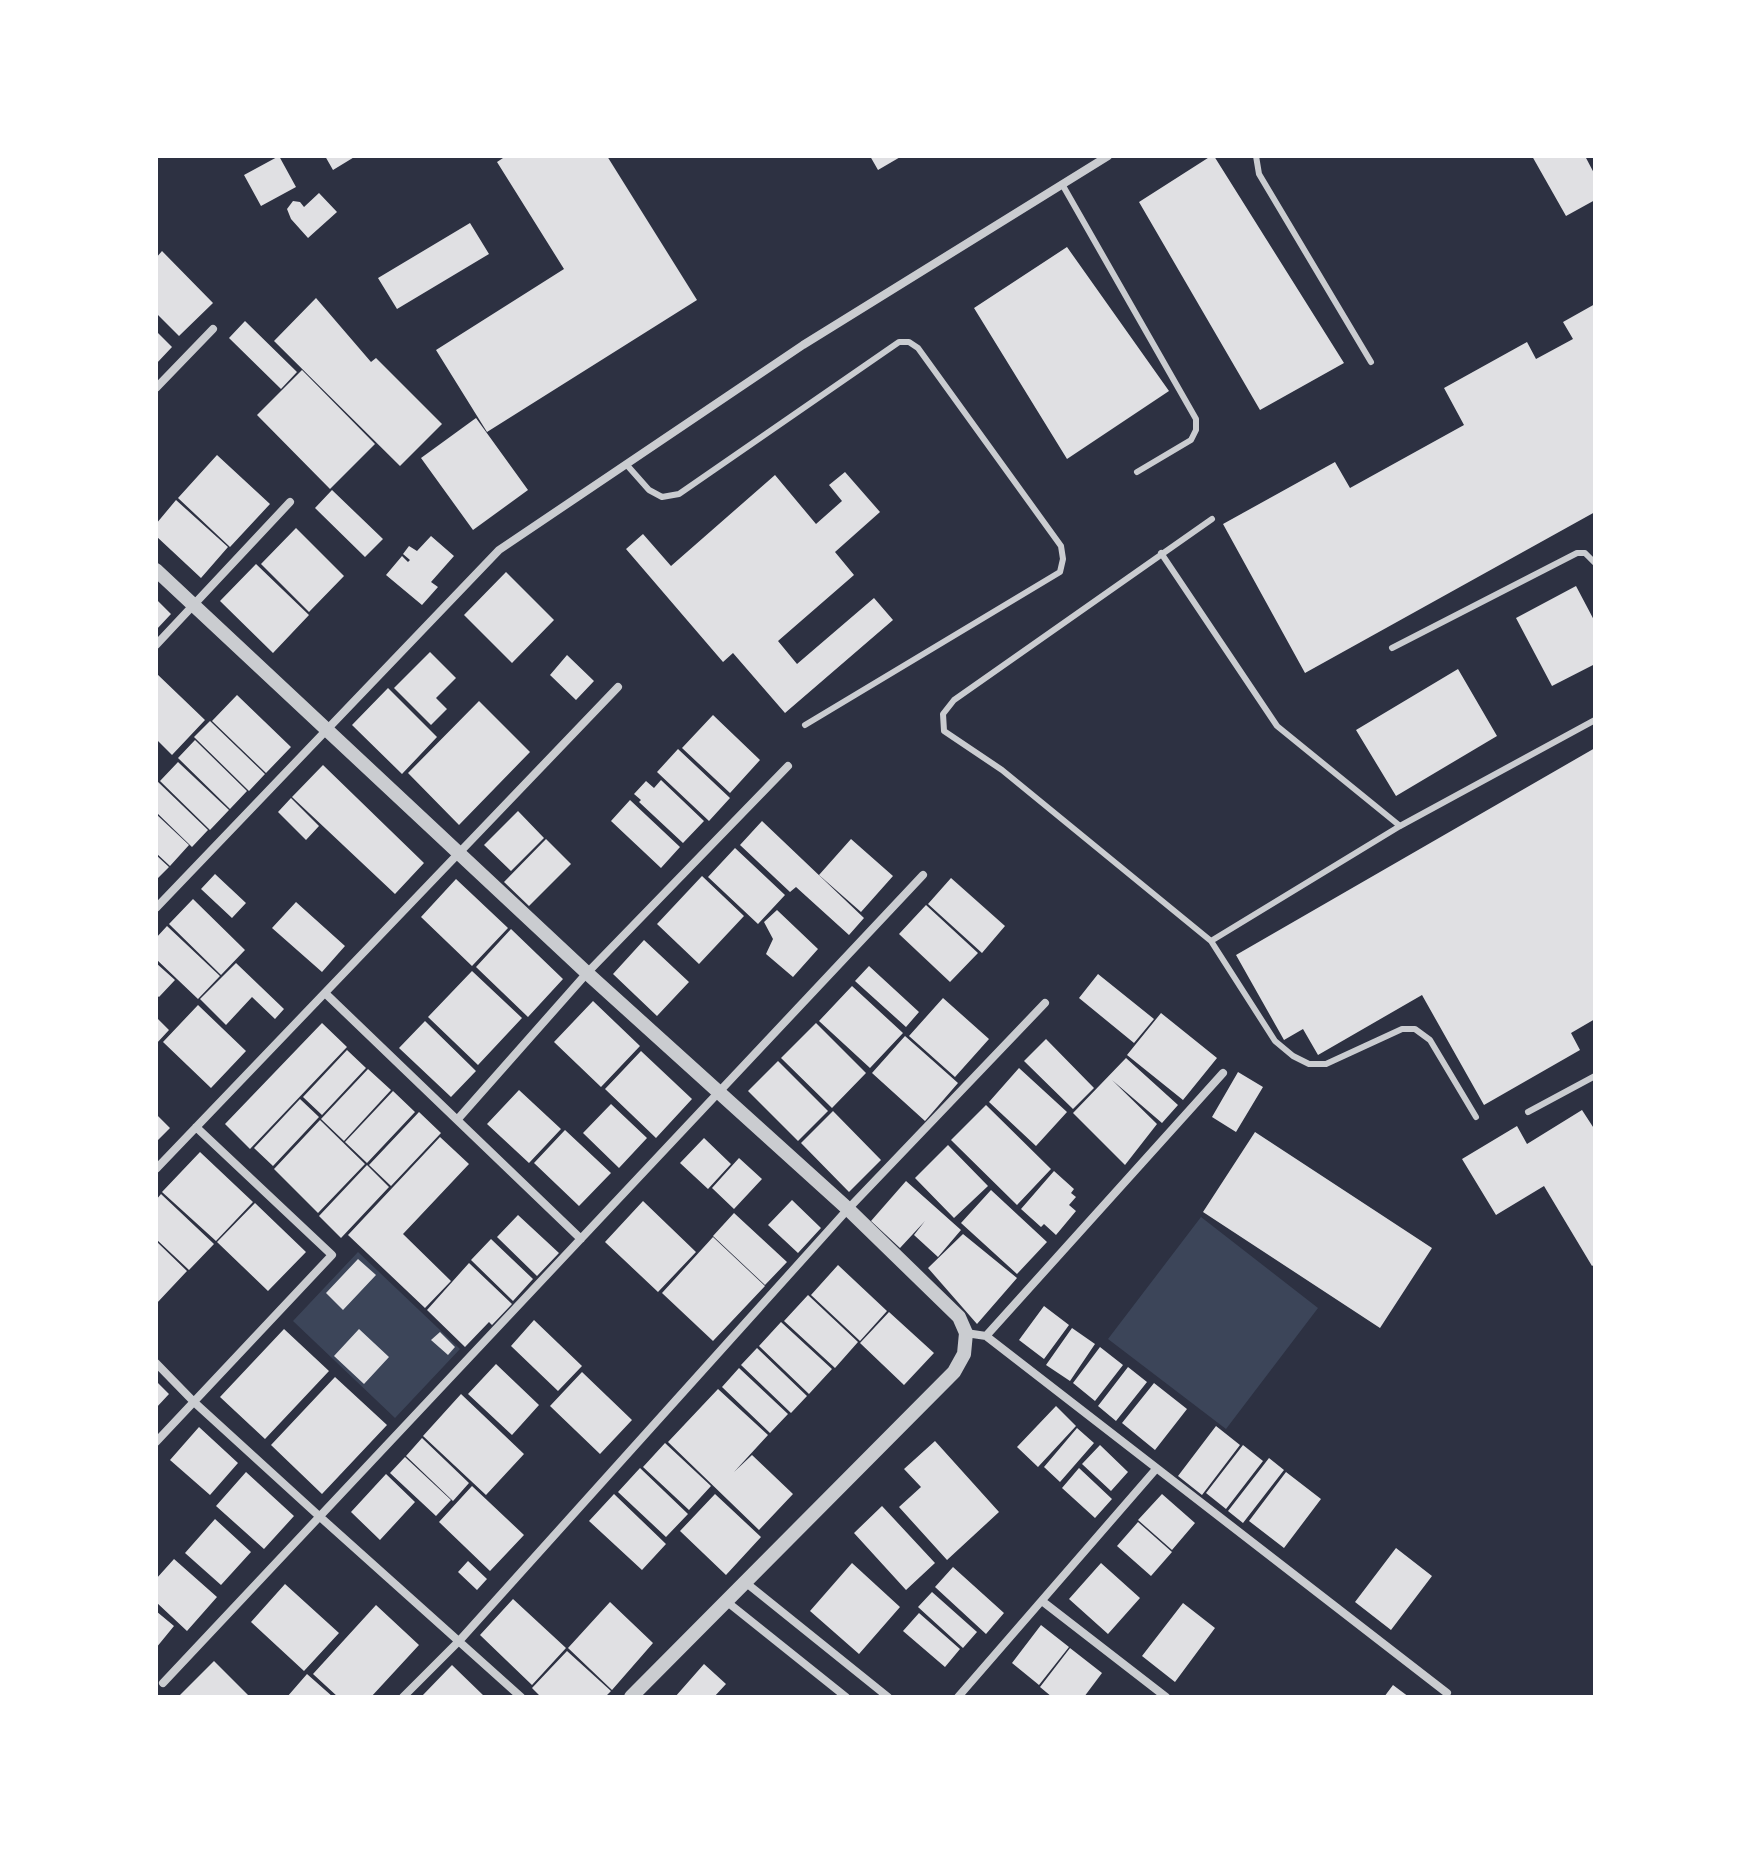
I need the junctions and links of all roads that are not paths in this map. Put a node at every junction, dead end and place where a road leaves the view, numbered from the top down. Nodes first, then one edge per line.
1 (1108, 156) edge
2 (1256, 156) edge
3 (1062, 184) junction
4 (213, 329) dead end
5 (1371, 362) dead end
6 (156, 388) edge
7 (626, 464) junction
8 (1137, 472) dead end
9 (290, 502) dead end
10 (1212, 519) dead end
11 (1161, 553) junction
12 (1595, 563) edge
13 (156, 570) edge
14 (193, 606) junction
15 (156, 645) edge
16 (1392, 648) dead end
17 (618, 687) dead end
18 (1595, 720) edge
19 (805, 725) dead end
20 (327, 729) junction
21 (788, 766) dead end
22 (1400, 826) junction
23 (459, 853) junction
24 (923, 875) dead end
25 (156, 908) edge
26 (1211, 941) junction
27 (587, 973) junction
28 (325, 993) junction
29 (1045, 1003) dead end
30 (1223, 1073) dead end
31 (1595, 1076) edge
32 (720, 1092) junction
33 (1528, 1112) dead end
34 (1476, 1117) dead end
35 (457, 1120) junction
36 (196, 1127) junction
37 (156, 1169) edge
38 (848, 1209) junction
39 (581, 1239) junction
40 (966, 1333) junction
41 (986, 1336) junction
42 (156, 1363) edge
43 (194, 1402) junction
44 (156, 1442) edge
45 (1156, 1469) junction
46 (319, 1516) junction
47 (745, 1582) junction
48 (726, 1601) junction
49 (1042, 1601) junction
50 (460, 1640) junction
51 (163, 1683) dead end
52 (1447, 1693) dead end
53 (403, 1697) edge
54 (521, 1697) edge
55 (631, 1697) edge
56 (846, 1697) edge
57 (888, 1697) edge
58 (958, 1697) edge
59 (1166, 1697) edge

1 - 3 street
2 - 5 lane
3 - 7 street
3 - 8 lane
4 - 6 street
7 - 19 lane
7 - 20 street
9 - 14 street
10 - 11 lane
11 - 22 lane
11 - 26 lane
12 - 16 lane
13 - 14 street
14 - 15 street
14 - 20 street
17 - 23 street
18 - 22 lane
20 - 23 street
20 - 25 street
21 - 27 street
22 - 26 lane
23 - 27 street
23 - 28 street
24 - 32 street
26 - 34 lane
27 - 32 street
27 - 35 street
28 - 35 street
28 - 36 street
29 - 38 street
30 - 41 street
31 - 33 lane
32 - 38 street
32 - 39 street
35 - 39 street
36 - 37 street
36 - 43 street
38 - 40 street
38 - 50 street
39 - 46 street
40 - 41 street
40 - 47 street
41 - 45 street
42 - 43 street
43 - 44 street
43 - 46 street
45 - 49 street
45 - 52 street
46 - 50 street
46 - 51 street
47 - 48 street
47 - 57 street
48 - 55 street
48 - 56 street
49 - 58 street
49 - 59 street
50 - 53 street
50 - 54 street

